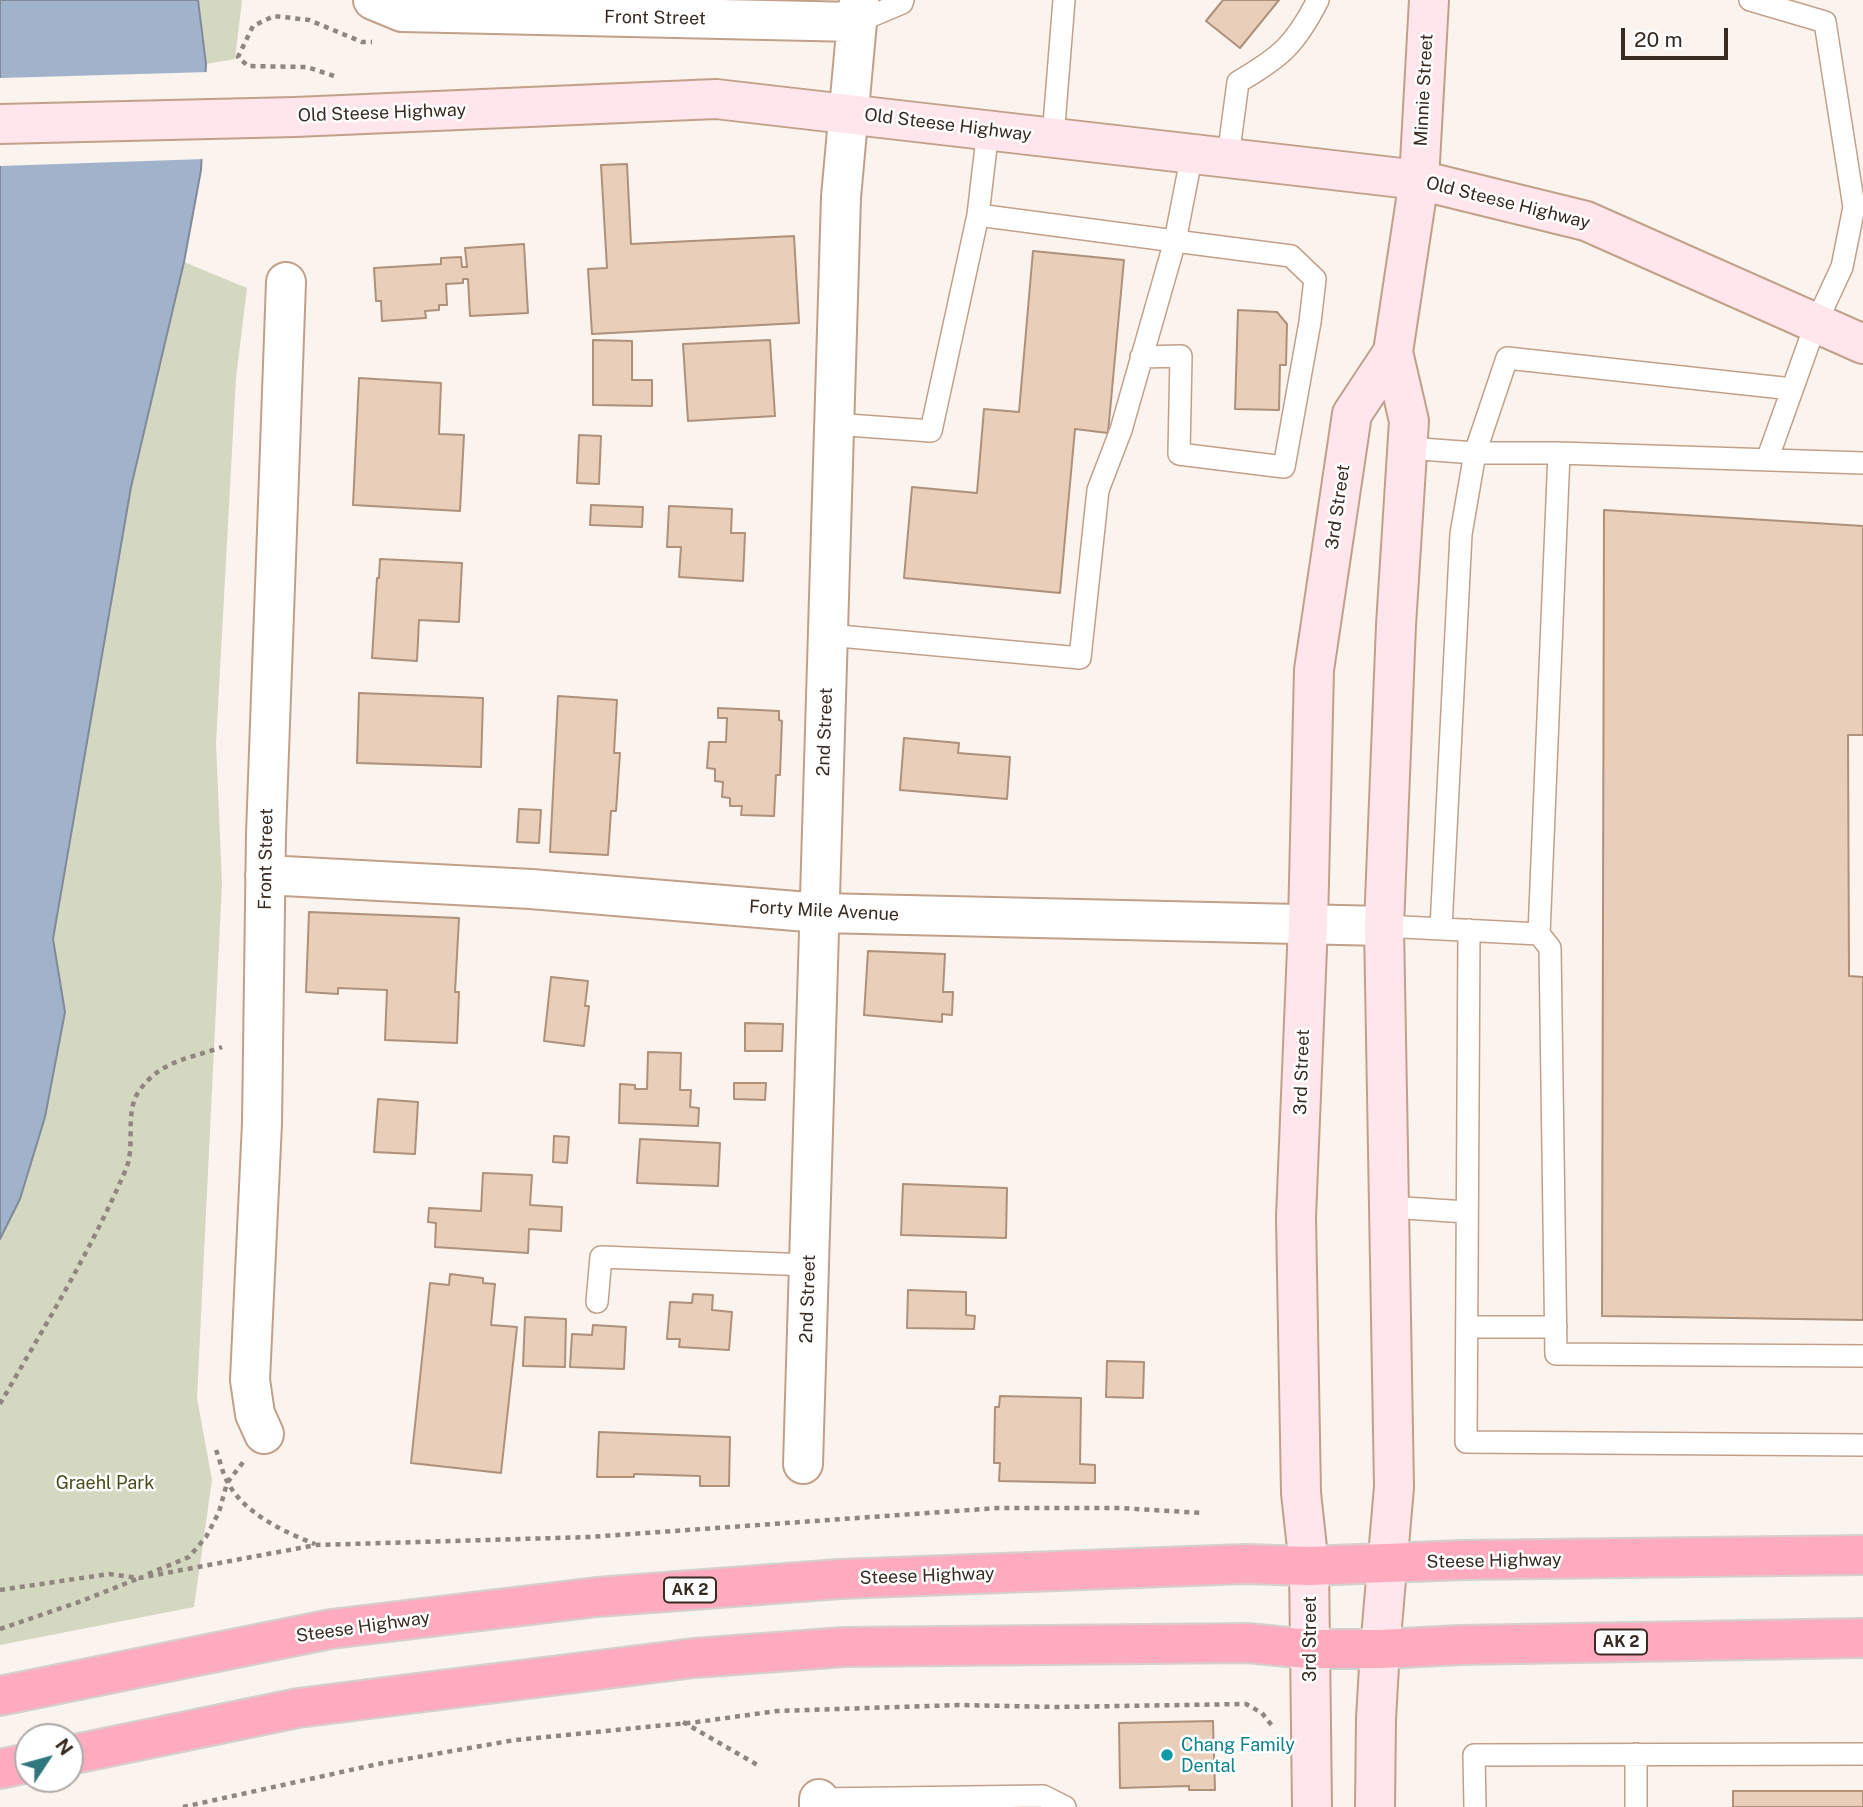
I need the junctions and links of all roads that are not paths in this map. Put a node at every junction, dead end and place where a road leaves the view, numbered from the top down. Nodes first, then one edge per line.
1 (373, 0) edge
2 (903, 0) edge
3 (1063, 0) edge
4 (1318, 0) edge
5 (1429, 0) edge
6 (1749, 0) edge
7 (858, 11) edge
8 (848, 114) junction
9 (0, 124) edge
10 (988, 130) junction
11 (1053, 137) junction
12 (1210, 155) junction
13 (1419, 180) junction
14 (978, 215) junction
15 (1175, 241) junction
16 (286, 282) dead end
17 (1816, 323) junction
18 (1863, 344) edge
19 (1393, 352) junction
20 (1141, 357) junction
21 (1792, 389) junction
22 (834, 424) junction
23 (1407, 448) junction
24 (1475, 453) junction
25 (1559, 453) junction
26 (1767, 460) junction
27 (1863, 463) edge
28 (828, 635) junction
29 (265, 874) junction
30 (820, 913) junction
31 (1308, 924) junction
32 (1384, 926) junction
33 (1441, 928) junction
34 (1469, 930) junction
35 (1539, 934) junction
36 (1389, 1207) junction
37 (1467, 1212) junction
38 (809, 1265) junction
39 (597, 1303) dead end
40 (1467, 1327) junction
41 (1556, 1327) junction
42 (1863, 1356) edge
43 (264, 1434) road end
44 (1863, 1444) edge
45 (803, 1464) dead end
46 (1863, 1555) edge
47 (1388, 1563) junction
48 (1309, 1566) junction
49 (1863, 1638) edge
50 (1309, 1649) junction
51 (1380, 1649) junction
52 (0, 1696) edge
53 (84, 1752) edge
54 (1636, 1754) junction
55 (1863, 1754) edge
56 (819, 1803) edge
57 (1065, 1807) edge
58 (1312, 1807) edge
59 (1375, 1807) edge
60 (1475, 1807) edge
61 (1636, 1807) edge

1 - 7 street, Front Street
2 - 7 lane
3 - 11 lane
4 - 12 lane
5 - 13 main road, Minnie Street
6 - 17 lane
7 - 8 street, 2nd Street
8 - 9 main road, Old Steese Highway
8 - 10 main road, Old Steese Highway
8 - 22 street, 2nd Street
10 - 11 main road, Old Steese Highway
10 - 14 lane
11 - 12 main road, Old Steese Highway
12 - 13 main road, Old Steese Highway
12 - 15 lane
13 - 17 main road, Old Steese Highway
13 - 19 main road, 3rd Street
14 - 15 lane
14 - 22 lane
15 - 20 lane
15 - 20 lane
16 - 29 street, Front Street
17 - 18 main road, Old Steese Highway
17 - 21 lane
19 - 23 main road, 3rd Street
19 - 31 main road, 3rd Street
20 - 28 lane
21 - 24 lane
21 - 26 lane
22 - 28 street, 2nd Street
23 - 24 lane
23 - 32 main road, 3rd Street
24 - 25 lane
24 - 33 lane
25 - 26 lane
25 - 35 lane
26 - 27 lane
28 - 30 street, 2nd Street
29 - 30 street, Forty Mile Avenue
29 - 43 street, Front Street
30 - 31 street, Forty Mile Avenue
30 - 38 street, 2nd Street
31 - 32 street, Forty Mile Avenue
31 - 48 main road, 3rd Street
32 - 33 lane
32 - 36 main road, 3rd Street
33 - 34 lane
34 - 35 lane
34 - 37 lane
35 - 41 lane
36 - 37 lane
36 - 47 main road, 3rd Street
37 - 40 lane
38 - 39 lane
38 - 45 street, 2nd Street
40 - 41 lane
40 - 44 lane
41 - 42 lane
46 - 47 highway, Steese Highway / AK 2
47 - 48 highway, Steese Highway / AK 2
47 - 51 main road, 3rd Street
48 - 50 main road, 3rd Street
48 - 52 highway, Steese Highway / AK 2
49 - 51 highway, AK 2
50 - 51 highway, AK 2
50 - 53 highway, AK 2
50 - 58 main road, 3rd Street
51 - 59 main road, 3rd Street
54 - 55 lane
54 - 60 lane
54 - 61 lane
56 - 57 lane

